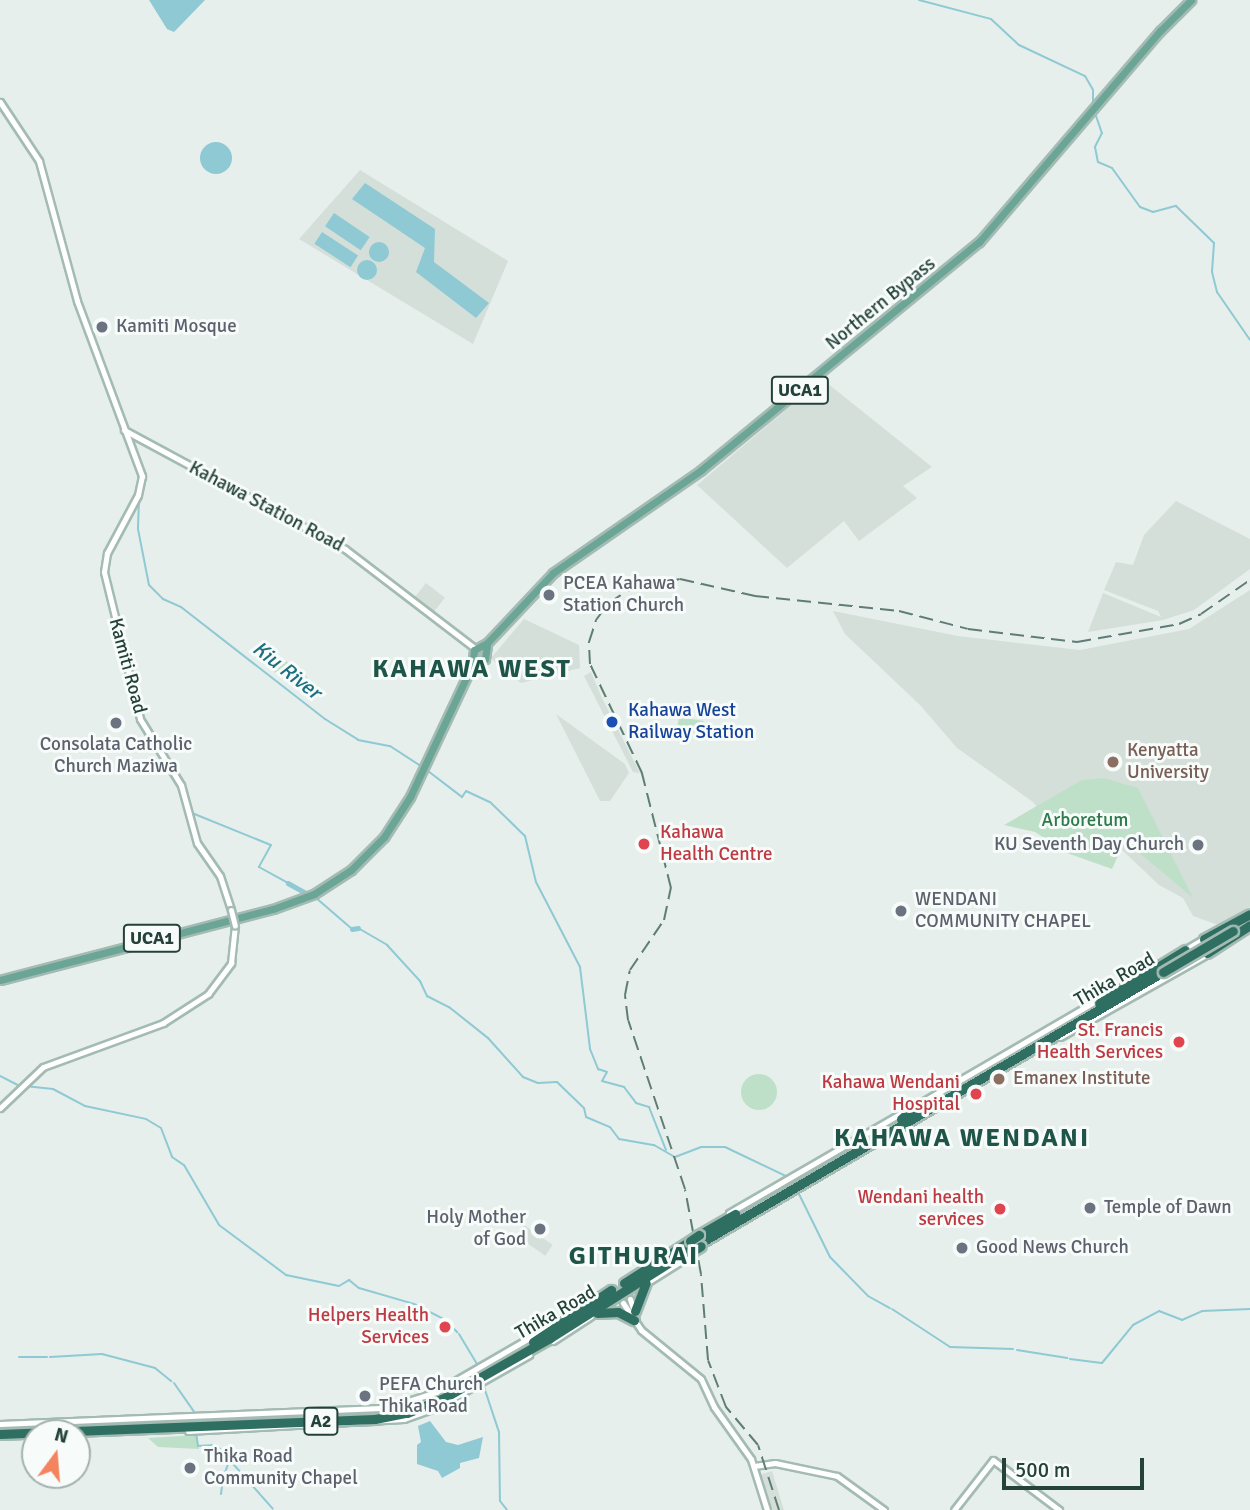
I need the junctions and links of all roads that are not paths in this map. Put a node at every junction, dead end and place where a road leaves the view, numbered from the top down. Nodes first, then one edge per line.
1 (1191, 0) edge
2 (0, 102) edge
3 (124, 430) junction
4 (477, 653) junction
5 (344, 867) dead end
6 (340, 877) junction
7 (1250, 920) edge
8 (1195, 945) junction
9 (1202, 955) junction
10 (1187, 964) junction
11 (0, 980) edge
12 (1101, 1006) junction
13 (918, 1104) junction
14 (0, 1108) edge
15 (901, 1119) junction
16 (791, 1184) junction
17 (696, 1243) junction
18 (647, 1282) junction
19 (621, 1295) junction
20 (594, 1315) junction
21 (635, 1318) junction
22 (550, 1338) junction
23 (501, 1365) junction
24 (480, 1383) junction
25 (0, 1431) edge
26 (91, 1434) edge
27 (21, 1435) edge
28 (754, 1466) junction
29 (767, 1510) edge
30 (884, 1510) edge
31 (954, 1510) edge
32 (1059, 1510) edge

1 - 4 main road, Northern Bypass / UCA1
2 - 3 main road, Kamiti Road
3 - 4 main road, Kahawa Station Road
3 - 14 main road, Kamiti Road, bridge
4 - 6 main road, Northern Bypass / UCA1
5 - 6 main road
6 - 11 main road, Northern Bypass / UCA1
7 - 8 highway
7 - 9 highway
7 - 12 highway, Thika Road / A2, bridge
8 - 9 main road
8 - 12 highway
8 - 13 main road, Thika Road
9 - 10 main road, Thika Road
10 - 12 highway
10 - 16 main road, Thika Road
12 - 15 highway, Thika Road / A2
12 - 16 highway, Thika Road / A2
13 - 15 highway
13 - 16 main road, Thika Road
15 - 16 highway, Thika Road / A2
16 - 17 main road, Thika Road
16 - 17 main road, Thika Road
16 - 17 highway, Thika Road / A2
17 - 18 highway
17 - 19 highway, Thika Road / A2
17 - 19 highway
18 - 19 highway
18 - 21 highway
19 - 20 highway
19 - 21 main road
19 - 22 highway, Thika Road / A2
19 - 25 main road, Thika Road
19 - 25 highway, Thika Road / A2
20 - 21 highway
20 - 22 highway
20 - 24 main road, Thika Road
21 - 28 main road
22 - 23 highway, Thika Road / A2
23 - 24 highway
23 - 25 highway, Thika Road / A2
24 - 26 main road, Thika Road
25 - 27 main road
28 - 29 main road
28 - 30 main road
31 - 32 main road

